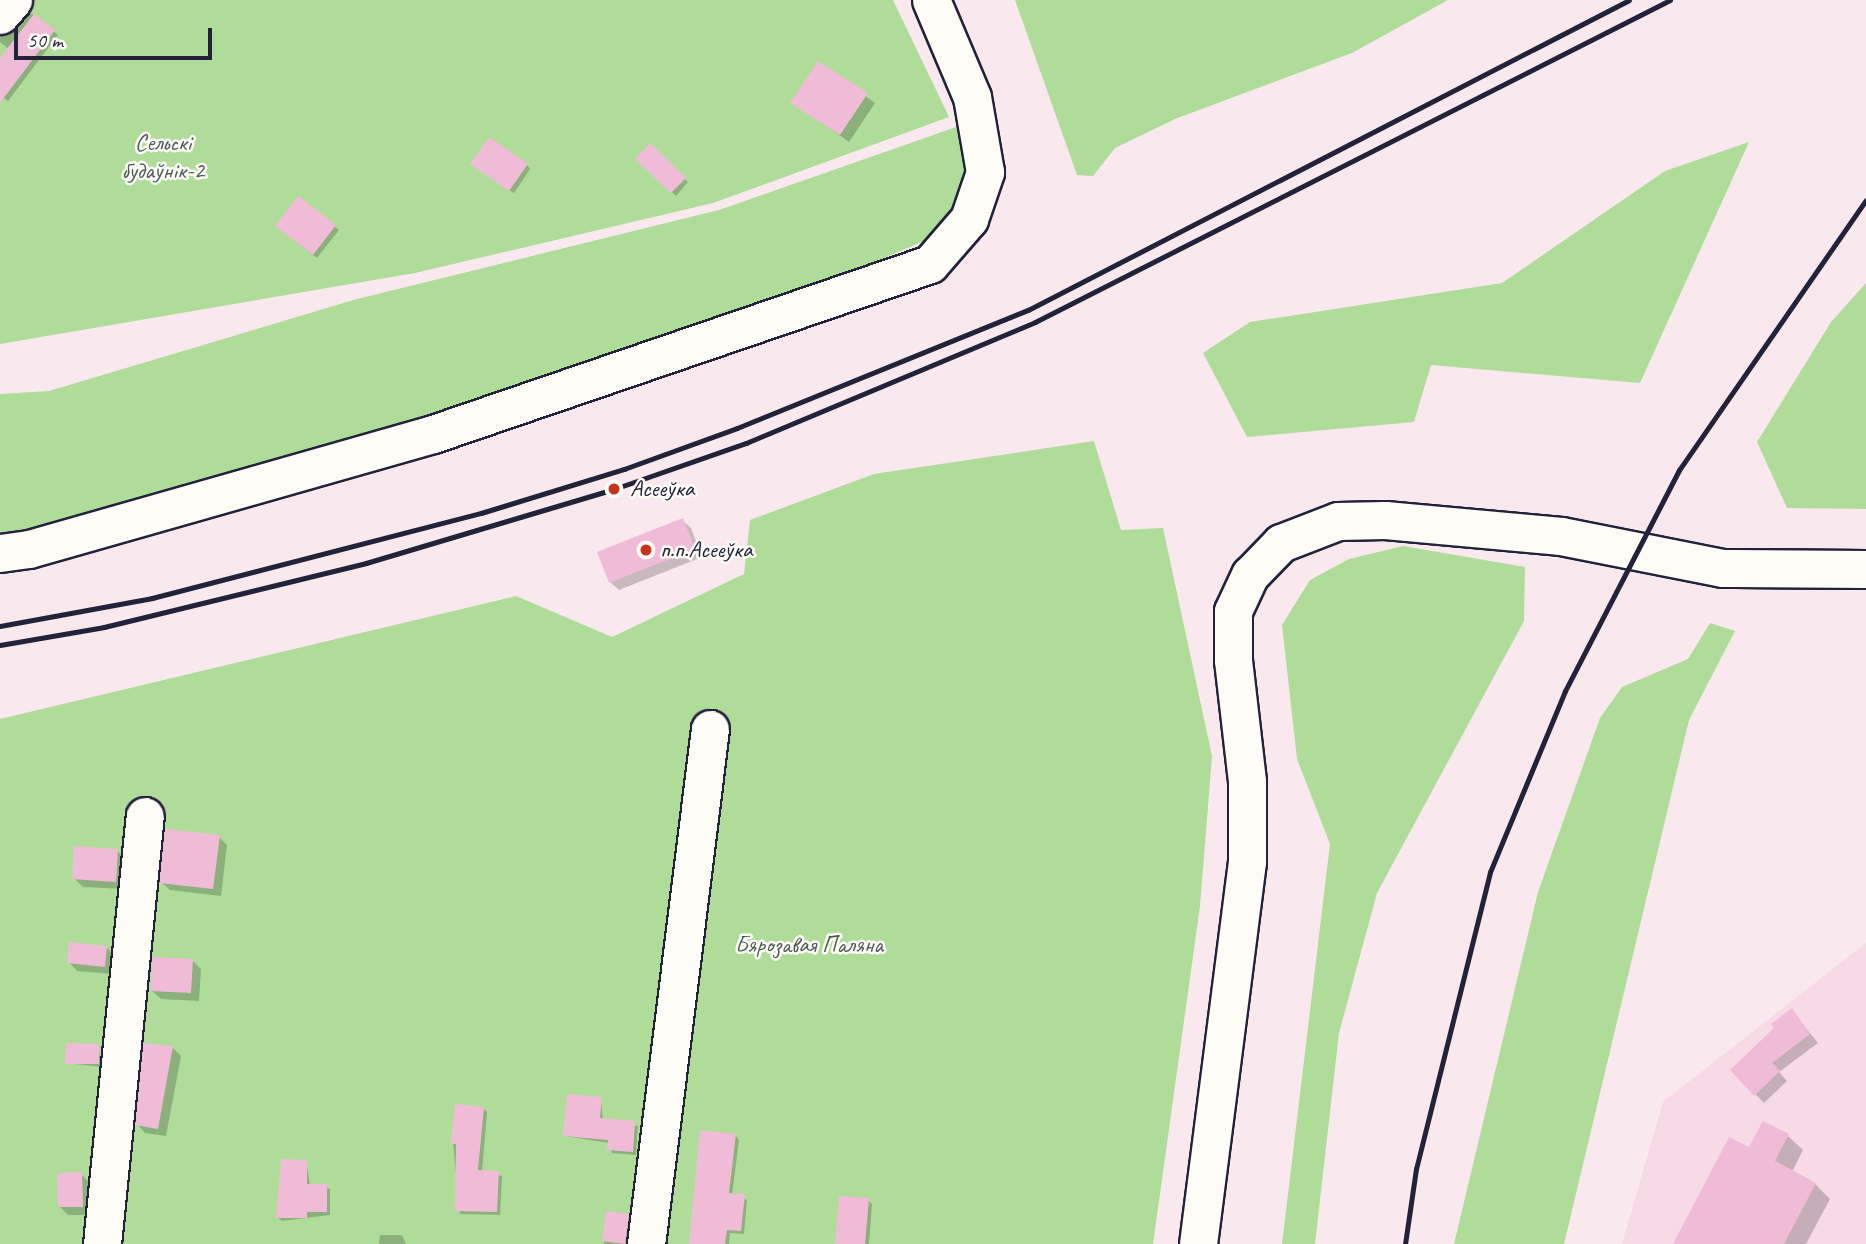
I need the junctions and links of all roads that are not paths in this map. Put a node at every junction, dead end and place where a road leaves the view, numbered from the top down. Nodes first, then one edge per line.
1 (13, 0) edge
2 (930, 0) edge
3 (0, 15) edge
4 (0, 553) edge
5 (1866, 569) edge
6 (710, 729) dead end
7 (145, 816) dead end
8 (102, 1244) edge
9 (646, 1244) edge
10 (1198, 1244) edge

1 - 3 street
2 - 4 street
5 - 10 street
6 - 9 street
7 - 8 street

